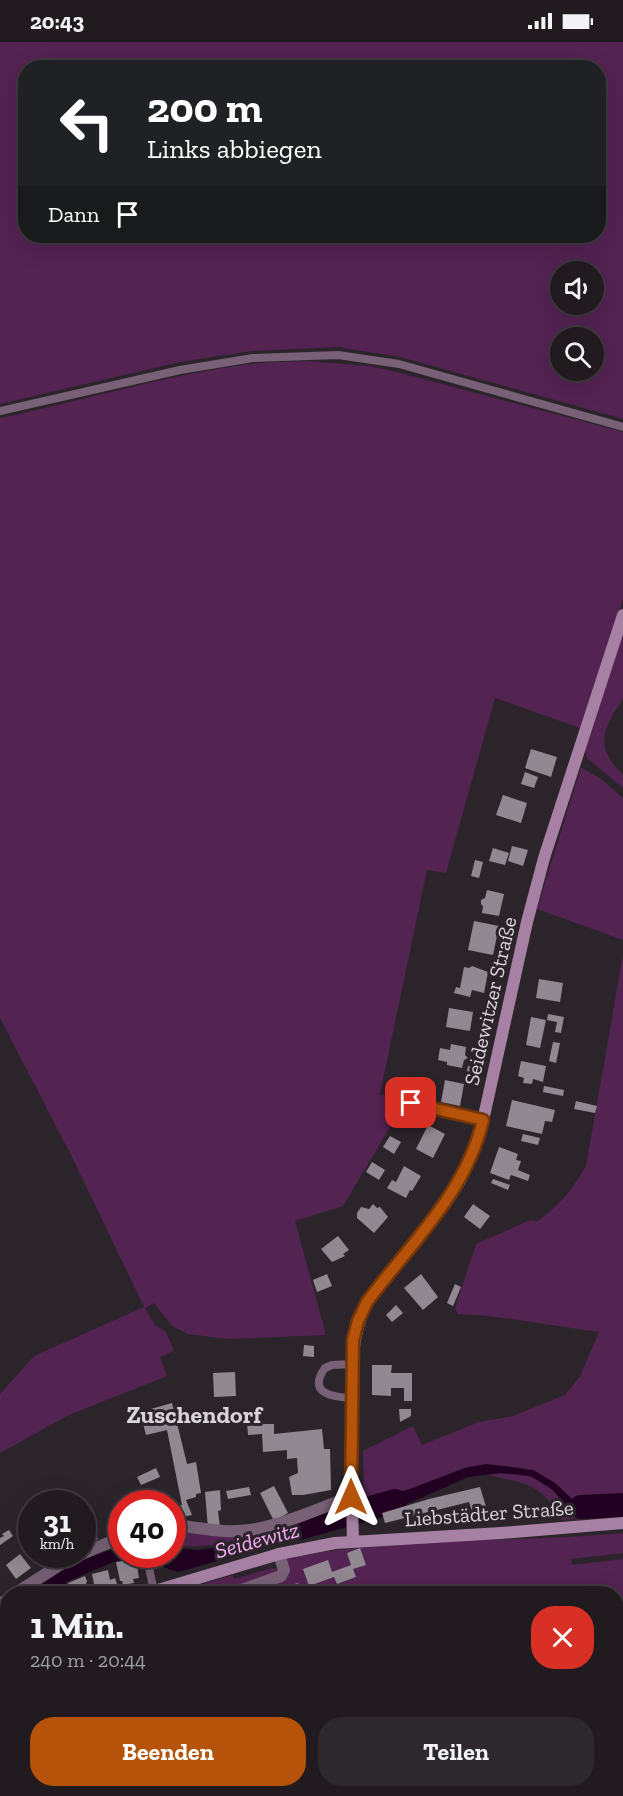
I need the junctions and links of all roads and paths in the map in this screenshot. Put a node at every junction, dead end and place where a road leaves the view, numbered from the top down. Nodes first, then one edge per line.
1 (0, 411) edge
2 (623, 427) edge
3 (623, 615) edge
4 (411, 1103) dead end
5 (483, 1120) junction
6 (352, 1364) junction
7 (351, 1398) junction
8 (352, 1501) junction
9 (623, 1523) edge
10 (186, 1527) edge
11 (353, 1541) junction
12 (279, 1554) junction
13 (55, 1568) edge
14 (149, 1568) edge
15 (27, 1586) edge
16 (150, 1586) edge
17 (171, 1586) edge
18 (253, 1586) edge

1 - 2 lane
3 - 5 street, Seidewitzer Straße
4 - 5 lane
5 - 6 street, Seidewitzer Straße
6 - 7 street, Seidewitzer Straße
6 - 7 lane
7 - 8 street, Seidewitzer Straße
8 - 10 street
8 - 11 street, Seidewitzer Straße
9 - 11 street, Liebstädter Straße
11 - 12 street, Liebstädter Straße
12 - 17 street, Liebstädter Straße
12 - 18 street
13 - 15 street
14 - 16 lane

